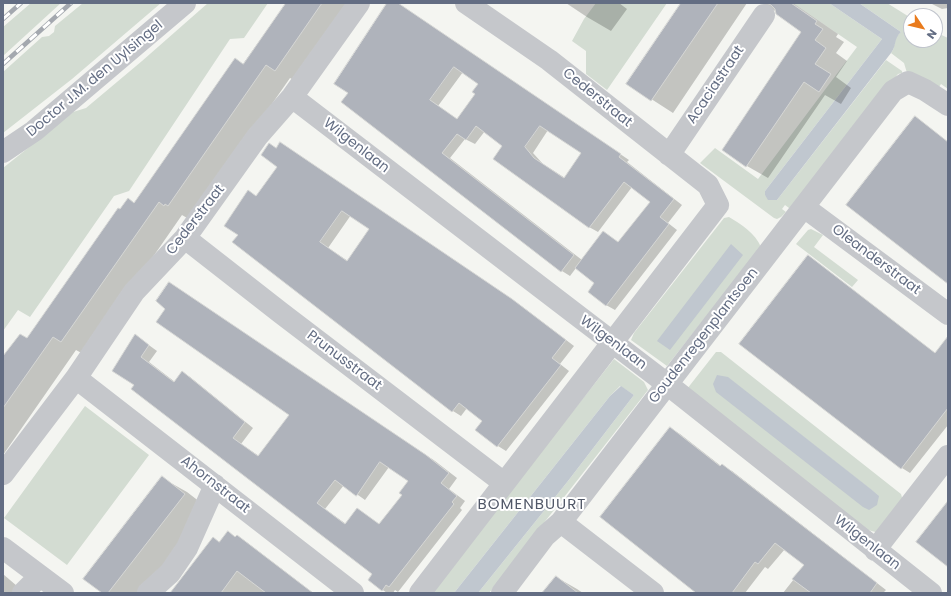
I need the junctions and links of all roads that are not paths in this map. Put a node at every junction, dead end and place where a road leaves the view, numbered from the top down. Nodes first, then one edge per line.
1 (185, 3) edge
2 (359, 3) edge
3 (466, 3) edge
4 (764, 15) dead end
5 (292, 97) junction
6 (948, 105) edge
7 (3, 152) edge
8 (669, 155) junction
9 (804, 207) junction
10 (185, 238) junction
11 (948, 314) edge
12 (611, 342) junction
13 (76, 378) junction
14 (668, 384) junction
15 (948, 456) edge
16 (3, 474) edge
17 (504, 483) junction
18 (215, 485) junction
19 (561, 522) junction
20 (3, 548) edge
21 (875, 550) junction
22 (40, 576) junction
23 (924, 591) edge
24 (23, 593) edge
25 (63, 593) edge
26 (148, 593) edge
27 (353, 593) edge
28 (420, 593) edge
29 (502, 593) edge
30 (653, 593) edge

1 - 7 street, Doctor J.M. den Uylsingel
2 - 5 street, Cederstraat
3 - 8 street, Cederstraat
4 - 8 street, Acaciastraat
5 - 10 street, Cederstraat
5 - 12 street, Wilgenlaan
6 - 9 street, Goudenregenplantsoen
8 - 12 street, Cederstraat
9 - 11 street, Oleanderstraat
9 - 14 street, Goudenregenplantsoen
10 - 13 street, Cederstraat
10 - 17 street, Prunusstraat
12 - 14 street, Wilgenlaan
12 - 17 street
13 - 16 street, Cederstraat
13 - 18 street, Ahornstraat
14 - 19 street, Goudenregenplantsoen
14 - 21 street, Wilgenlaan
15 - 21 street
17 - 28 street
18 - 26 street
18 - 27 street, Ahornstraat
19 - 29 street, Goudenregenplantsoen
19 - 30 street
20 - 22 street
21 - 23 street, Wilgenlaan
22 - 24 street
22 - 25 street

